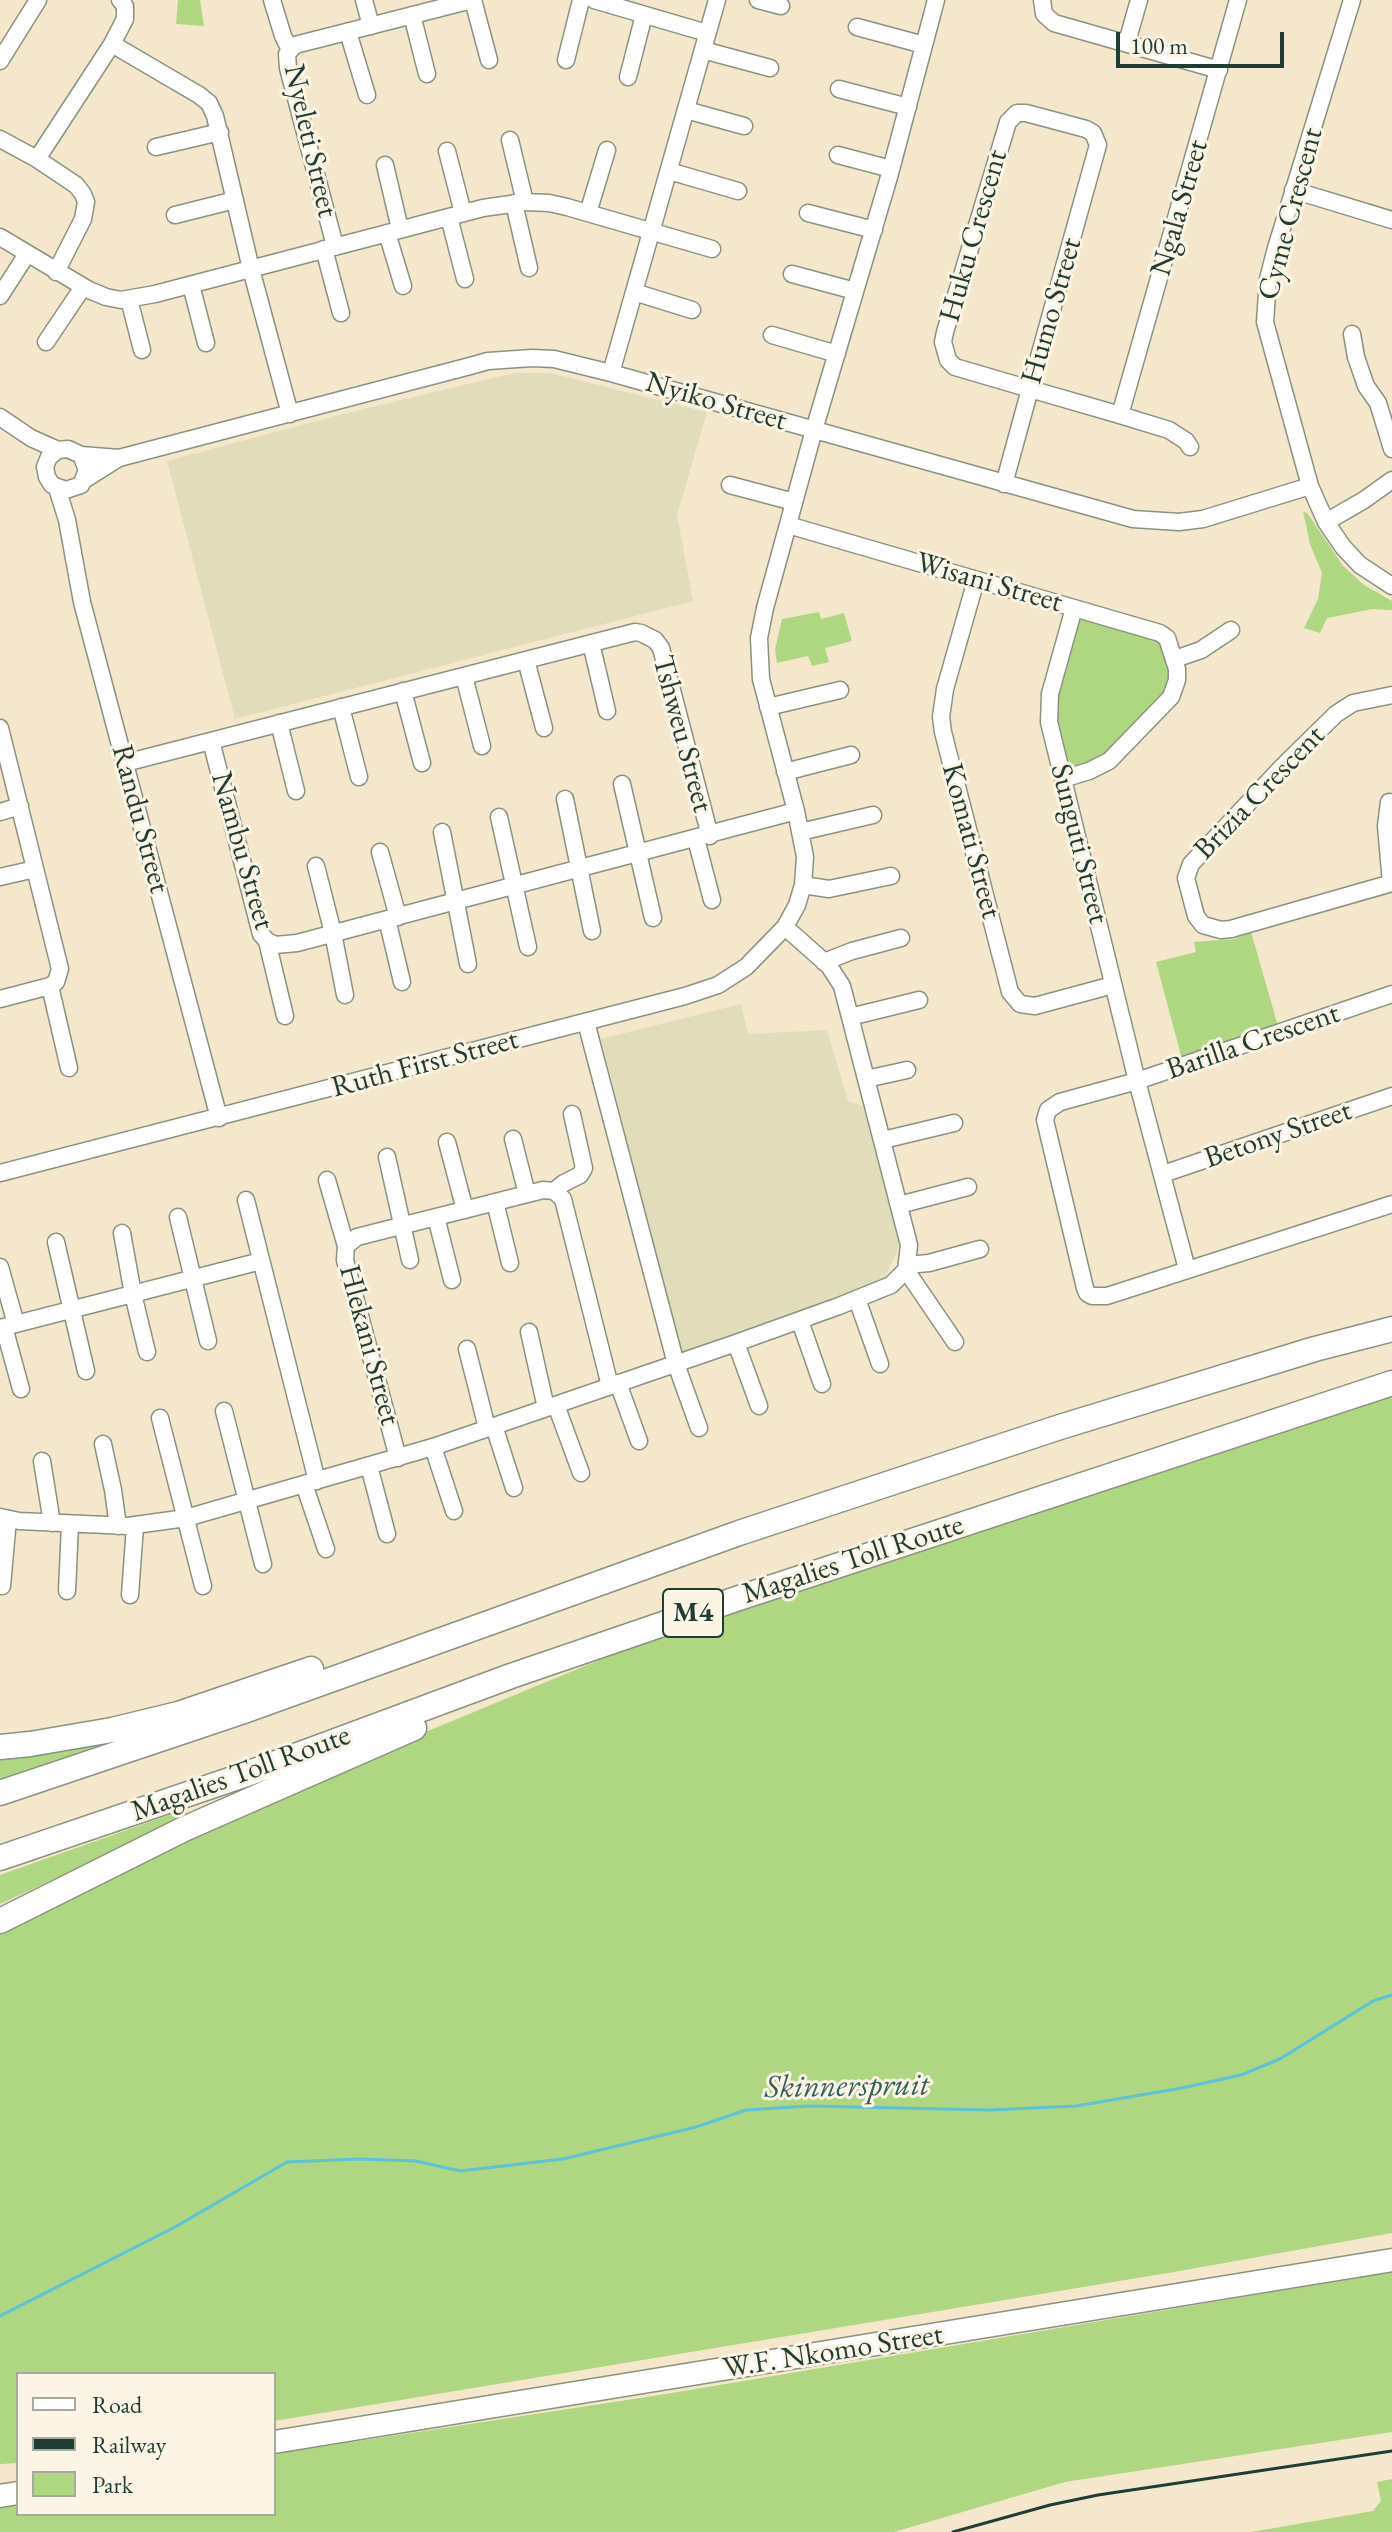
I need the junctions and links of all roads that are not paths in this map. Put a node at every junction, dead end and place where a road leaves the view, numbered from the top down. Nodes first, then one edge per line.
1 (38, 0) edge
2 (120, 0) edge
3 (272, 0) edge
4 (364, 0) edge
5 (472, 0) edge
6 (581, 0) edge
7 (594, 0) edge
8 (717, 0) edge
9 (758, 0) edge
10 (936, 0) edge
11 (1042, 0) edge
12 (1139, 0) edge
13 (1238, 0) edge
14 (1352, 0) edge
15 (452, 2) edge
16 (781, 6) dead end
17 (412, 15) junction
18 (644, 15) junction
19 (371, 26) junction
20 (857, 27) dead end
21 (348, 32) junction
22 (707, 33) junction
23 (1127, 42) junction
24 (112, 44) junction
25 (924, 45) junction
26 (290, 50) junction
27 (703, 50) junction
28 (489, 60) dead end
29 (566, 60) dead end
30 (0, 61) edge
31 (770, 68) dead end
32 (1219, 70) junction
33 (427, 74) dead end
34 (628, 77) dead end
35 (839, 89) dead end
36 (367, 95) dead end
37 (908, 107) junction
38 (686, 110) junction
39 (744, 126) dead end
40 (220, 132) junction
41 (1097, 138) joint
42 (0, 139) edge
43 (510, 140) dead end
44 (156, 147) dead end
45 (607, 150) dead end
46 (447, 151) dead end
47 (838, 155) dead end
48 (37, 159) junction
49 (385, 165) dead end
50 (891, 169) junction
51 (669, 171) junction
52 (1293, 190) junction
53 (738, 191) dead end
54 (235, 200) junction
55 (520, 202) junction
56 (588, 213) junction
57 (808, 213) dead end
58 (175, 215) dead end
59 (456, 215) junction
60 (1392, 220) edge
61 (874, 230) junction
62 (393, 231) junction
63 (652, 231) junction
64 (0, 237) edge
65 (330, 247) junction
66 (712, 249) dead end
67 (27, 254) junction
68 (529, 268) dead end
69 (251, 269) junction
70 (56, 272) junction
71 (792, 274) dead end
72 (465, 279) dead end
73 (191, 285) junction
74 (403, 286) dead end
75 (83, 287) junction
76 (855, 291) junction
77 (634, 292) junction
78 (0, 296) edge
79 (129, 299) junction
80 (692, 310) dead end
81 (341, 313) dead end
82 (1352, 334) dead end
83 (772, 335) dead end
84 (46, 342) dead end
85 (206, 343) dead end
86 (142, 350) dead end
87 (837, 354) junction
88 (611, 373) junction
89 (1030, 389) junction
90 (1385, 400) edge
91 (290, 414) junction
92 (1120, 415) junction
93 (0, 417) edge
94 (814, 430) junction
95 (31, 438) junction
96 (1190, 447) dead end
97 (1392, 449) edge
98 (58, 450) junction
99 (81, 455) junction
100 (119, 458) junction
101 (45, 467) junction
102 (1392, 480) edge
103 (80, 484) junction
104 (1004, 484) junction
105 (730, 485) dead end
106 (1310, 486) junction
107 (57, 488) junction
108 (794, 502) junction
109 (67, 520) junction
110 (1326, 522) junction
111 (788, 525) junction
112 (976, 580) junction
113 (1392, 586) edge
114 (1074, 608) junction
115 (1231, 630) dead end
116 (591, 643) junction
117 (1175, 659) junction
118 (526, 660) junction
119 (464, 676) junction
120 (840, 690) dead end
121 (403, 691) junction
122 (1392, 695) edge
123 (341, 707) junction
124 (768, 707) junction
125 (607, 711) dead end
126 (279, 723) junction
127 (0, 728) edge
128 (544, 728) dead end
129 (211, 741) junction
130 (482, 746) dead end
131 (2, 748) edge
132 (851, 755) dead end
133 (125, 763) junction
134 (422, 763) dead end
135 (785, 772) junction
136 (359, 777) dead end
137 (1063, 779) junction
138 (622, 784) dead end
139 (296, 791) dead end
140 (565, 799) dead end
141 (1389, 802) dead end
142 (20, 806) junction
143 (796, 811) junction
144 (0, 812) edge
145 (873, 815) dead end
146 (499, 817) dead end
147 (442, 832) dead end
148 (800, 832) junction
149 (703, 837) junction
150 (380, 852) dead end
151 (638, 854) junction
152 (316, 866) dead end
153 (35, 869) junction
154 (578, 870) junction
155 (891, 876) dead end
156 (0, 877) edge
157 (1391, 883) edge
158 (803, 885) junction
159 (515, 886) junction
160 (712, 900) dead end
161 (456, 902) junction
162 (392, 918) junction
163 (653, 918) dead end
164 (785, 927) junction
165 (592, 931) dead end
166 (333, 933) junction
167 (901, 938) dead end
168 (267, 941) junction
169 (528, 947) dead end
170 (824, 962) junction
171 (468, 964) dead end
172 (402, 982) dead end
173 (1113, 985) junction
174 (50, 986) junction
175 (1392, 994) edge
176 (345, 995) dead end
177 (0, 999) edge
178 (919, 1000) dead end
179 (285, 1016) dead end
180 (850, 1017) junction
181 (586, 1022) junction
182 (69, 1068) dead end
183 (907, 1070) dead end
184 (866, 1079) junction
185 (1137, 1081) junction
186 (1392, 1096) edge
187 (572, 1114) dead end
188 (219, 1118) junction
189 (954, 1123) dead end
190 (513, 1139) dead end
191 (883, 1140) junction
192 (447, 1142) dead end
193 (387, 1157) dead end
194 (0, 1173) edge
195 (1163, 1174) junction
196 (327, 1180) dead end
197 (968, 1187) dead end
198 (554, 1191) junction
199 (527, 1194) junction
200 (246, 1200) dead end
201 (495, 1202) junction
202 (1392, 1204) edge
203 (899, 1205) junction
204 (465, 1210) junction
205 (178, 1217) dead end
206 (436, 1217) junction
207 (402, 1225) junction
208 (122, 1233) dead end
209 (56, 1242) dead end
210 (346, 1246) junction
211 (980, 1249) dead end
212 (410, 1260) dead end
213 (261, 1261) junction
214 (510, 1263) dead end
215 (0, 1267) edge
216 (906, 1267) junction
217 (1187, 1269) junction
218 (194, 1279) junction
219 (452, 1280) dead end
220 (133, 1294) junction
221 (857, 1299) junction
222 (72, 1310) junction
223 (800, 1321) junction
224 (7, 1327) edge
225 (1392, 1329) edge
226 (529, 1332) dead end
227 (208, 1341) dead end
228 (955, 1342) dead end
229 (736, 1343) junction
230 (467, 1349) dead end
231 (147, 1352) dead end
232 (676, 1364) junction
233 (880, 1364) dead end
234 (86, 1371) dead end
235 (1392, 1383) edge
236 (614, 1384) junction
237 (822, 1384) dead end
238 (21, 1389) dead end
239 (551, 1406) junction
240 (759, 1406) dead end
241 (224, 1411) dead end
242 (160, 1418) dead end
243 (491, 1427) junction
244 (699, 1428) dead end
245 (639, 1441) dead end
246 (103, 1444) dead end
247 (433, 1447) junction
248 (398, 1458) junction
249 (42, 1461) dead end
250 (369, 1466) junction
251 (581, 1473) dead end
252 (311, 1483) junction
253 (514, 1488) dead end
254 (247, 1501) junction
255 (454, 1511) dead end
256 (4, 1518) edge
257 (186, 1518) junction
258 (52, 1523) junction
259 (70, 1524) junction
260 (127, 1526) junction
261 (739, 1533) junction
262 (387, 1534) dead end
263 (326, 1549) dead end
264 (263, 1564) dead end
265 (2, 1586) dead end
266 (203, 1586) dead end
267 (67, 1591) dead end
268 (130, 1595) dead end
269 (739, 1598) junction
270 (0, 1747) edge
271 (0, 1793) edge
272 (0, 1858) edge
273 (0, 1921) edge
274 (1392, 2260) edge
275 (276, 2442) edge

1 - 30 street
2 - 24 street
3 - 26 street
4 - 19 street
5 - 15 street, Nyeleti Street
5 - 28 street, Nyeleti Street
6 - 29 street
7 - 18 street
8 - 22 street
9 - 16 street
10 - 25 street, Ruth First Street
11 - 23 street
12 - 23 street
13 - 32 street, Ngala Street
14 - 52 street, Cyme Crescent
15 - 17 street, Nyeleti Street
17 - 19 street, Nyeleti Street
17 - 33 street
18 - 22 street
18 - 34 street
19 - 21 street, Nyeleti Street
20 - 25 street
21 - 26 street, Nyeleti Street
21 - 36 street
22 - 27 street
23 - 32 street
24 - 40 street
24 - 48 street
25 - 37 street, Ruth First Street
26 - 65 street, Nyeleti Street
27 - 31 street
27 - 38 street
32 - 92 street, Ngala Street
35 - 37 street
37 - 50 street, Ruth First Street
38 - 39 street
38 - 51 street
40 - 44 street
40 - 54 street
41 - 89 street, Humo Street
41 - 89 street, Huku Crescent
42 - 48 street
43 - 55 street
45 - 56 street
46 - 59 street
47 - 50 street
48 - 70 street
49 - 62 street
50 - 61 street, Ruth First Street
51 - 53 street
51 - 63 street
52 - 60 street
52 - 106 street, Cyme Crescent
54 - 58 street
54 - 69 street
55 - 56 street
55 - 59 street
55 - 68 street
56 - 63 street
57 - 61 street
59 - 62 street
59 - 72 street
61 - 76 street, Ruth First Street
62 - 65 street
62 - 74 street
63 - 66 street
63 - 77 street
64 - 67 street
65 - 69 street
65 - 81 street, Nyeleti Street
67 - 70 street
67 - 78 street
69 - 73 street
69 - 91 street
70 - 75 street
71 - 76 street
73 - 79 street
73 - 85 street
75 - 79 street
75 - 84 street
76 - 87 street, Ruth First Street
77 - 80 street
77 - 88 street
79 - 86 street
82 - 90 street
83 - 87 street
87 - 94 street, Ruth First Street
88 - 91 street, Nyiko Street
88 - 94 street, Nyiko Street
89 - 92 street
89 - 104 street, Humo Street
90 - 97 street
91 - 100 street, Nyiko Street
92 - 96 street
93 - 95 street
94 - 104 street, Nyiko Street
94 - 108 street, Ruth First Street
95 - 98 street
95 - 101 street
98 - 99 street
98 - 101 street
99 - 100 street, Nyiko Street
99 - 103 street
100 - 103 street, Nyiko Street
101 - 107 street
102 - 110 street
103 - 107 street
103 - 109 street, Randu Street
104 - 106 street, Nyiko Street
105 - 108 street
106 - 110 street, Cyme Crescent
107 - 109 street, Randu Street
108 - 111 street, Ruth First Street
109 - 133 street, Randu Street
110 - 113 street, Cyme Crescent
111 - 112 street, Wisani Street
111 - 124 street, Ruth First Street
112 - 114 street, Wisani Street
112 - 173 street, Komati Street
114 - 117 street, Wisani Street
114 - 137 street, Sunguti Street
115 - 117 street
116 - 118 street
116 - 125 street
116 - 149 street, Tshweu Street
117 - 137 street
118 - 119 street
118 - 128 street
119 - 121 street
119 - 130 street
120 - 124 street
121 - 123 street
121 - 134 street
122 - 157 street, Brizia Crescent
123 - 126 street
123 - 136 street
124 - 135 street, Ruth First Street
126 - 129 street
126 - 139 street
127 - 131 street
129 - 133 street
129 - 168 street, Nambu Street
131 - 142 street
132 - 135 street
133 - 188 street, Randu Street
135 - 143 street, Ruth First Street
137 - 173 street, Sunguti Street
138 - 151 street
140 - 154 street
141 - 157 street
142 - 144 street
142 - 153 street
143 - 148 street, Ruth First Street
143 - 149 street, Nambu Street
145 - 148 street
146 - 159 street
147 - 161 street
148 - 158 street, Ruth First Street
149 - 151 street, Nambu Street
149 - 160 street
150 - 162 street
151 - 154 street, Nambu Street
151 - 163 street
152 - 166 street
153 - 156 street
153 - 174 street
154 - 159 street, Nambu Street
154 - 165 street
155 - 158 street
158 - 164 street, Ruth First Street
159 - 161 street, Nambu Street
159 - 169 street
161 - 162 street, Nambu Street
161 - 171 street
162 - 166 street, Nambu Street
162 - 172 street
164 - 170 street
164 - 181 street, Ruth First Street
166 - 168 street, Nambu Street
166 - 176 street
167 - 170 street
168 - 179 street
170 - 180 street
173 - 185 street, Sunguti Street
174 - 177 street
174 - 182 street
175 - 185 street, Barilla Crescent
178 - 180 street
180 - 184 street
181 - 188 street, Ruth First Street
181 - 232 street
183 - 184 street
184 - 191 street
185 - 195 street, Barilla Crescent
185 - 217 street
186 - 195 street, Betony Street
187 - 198 street
188 - 194 street, Ruth First Street
189 - 191 street
190 - 199 street
191 - 203 street
192 - 204 street
193 - 207 street, Hlekani Street
195 - 217 street, Barilla Crescent
196 - 210 street
197 - 203 street
198 - 199 street, Hlekani Street
198 - 236 street
199 - 201 street, Hlekani Street
200 - 213 street
201 - 204 street, Hlekani Street
201 - 214 street
202 - 217 street
203 - 216 street
204 - 206 street, Hlekani Street
205 - 218 street
206 - 207 street, Hlekani Street
206 - 219 street
207 - 210 street, Hlekani Street
207 - 212 street, Hlekani Street
208 - 220 street
209 - 222 street
210 - 248 street, Hlekani Street
211 - 216 street
213 - 218 street
213 - 252 street
215 - 224 street
216 - 221 street
216 - 228 street
218 - 220 street
218 - 227 street
220 - 222 street
220 - 231 street
221 - 223 street
221 - 233 street
222 - 224 street
222 - 234 street
223 - 229 street
223 - 237 street
224 - 238 street
225 - 261 highway, Magalies Toll Route / M4
226 - 239 street
229 - 232 street
229 - 240 street
230 - 243 street
232 - 236 street
232 - 244 street
235 - 269 highway, Magalies Toll Route / M4
236 - 239 street
236 - 245 street
239 - 243 street
239 - 251 street
241 - 254 street
242 - 257 street
243 - 247 street
243 - 253 street
246 - 260 street
247 - 248 street
247 - 255 street
248 - 250 street
249 - 258 street
250 - 252 street
250 - 262 street
252 - 254 street
252 - 263 street
254 - 257 street
254 - 264 street
256 - 258 street
256 - 265 street
257 - 260 street
257 - 266 street
258 - 259 street
259 - 260 street
259 - 267 street
260 - 268 street
261 - 270 highway
261 - 271 highway, Magalies Toll Route / M4
269 - 272 highway, Magalies Toll Route / M4
269 - 273 highway
274 - 275 main road, W.F. Nkomo Street

